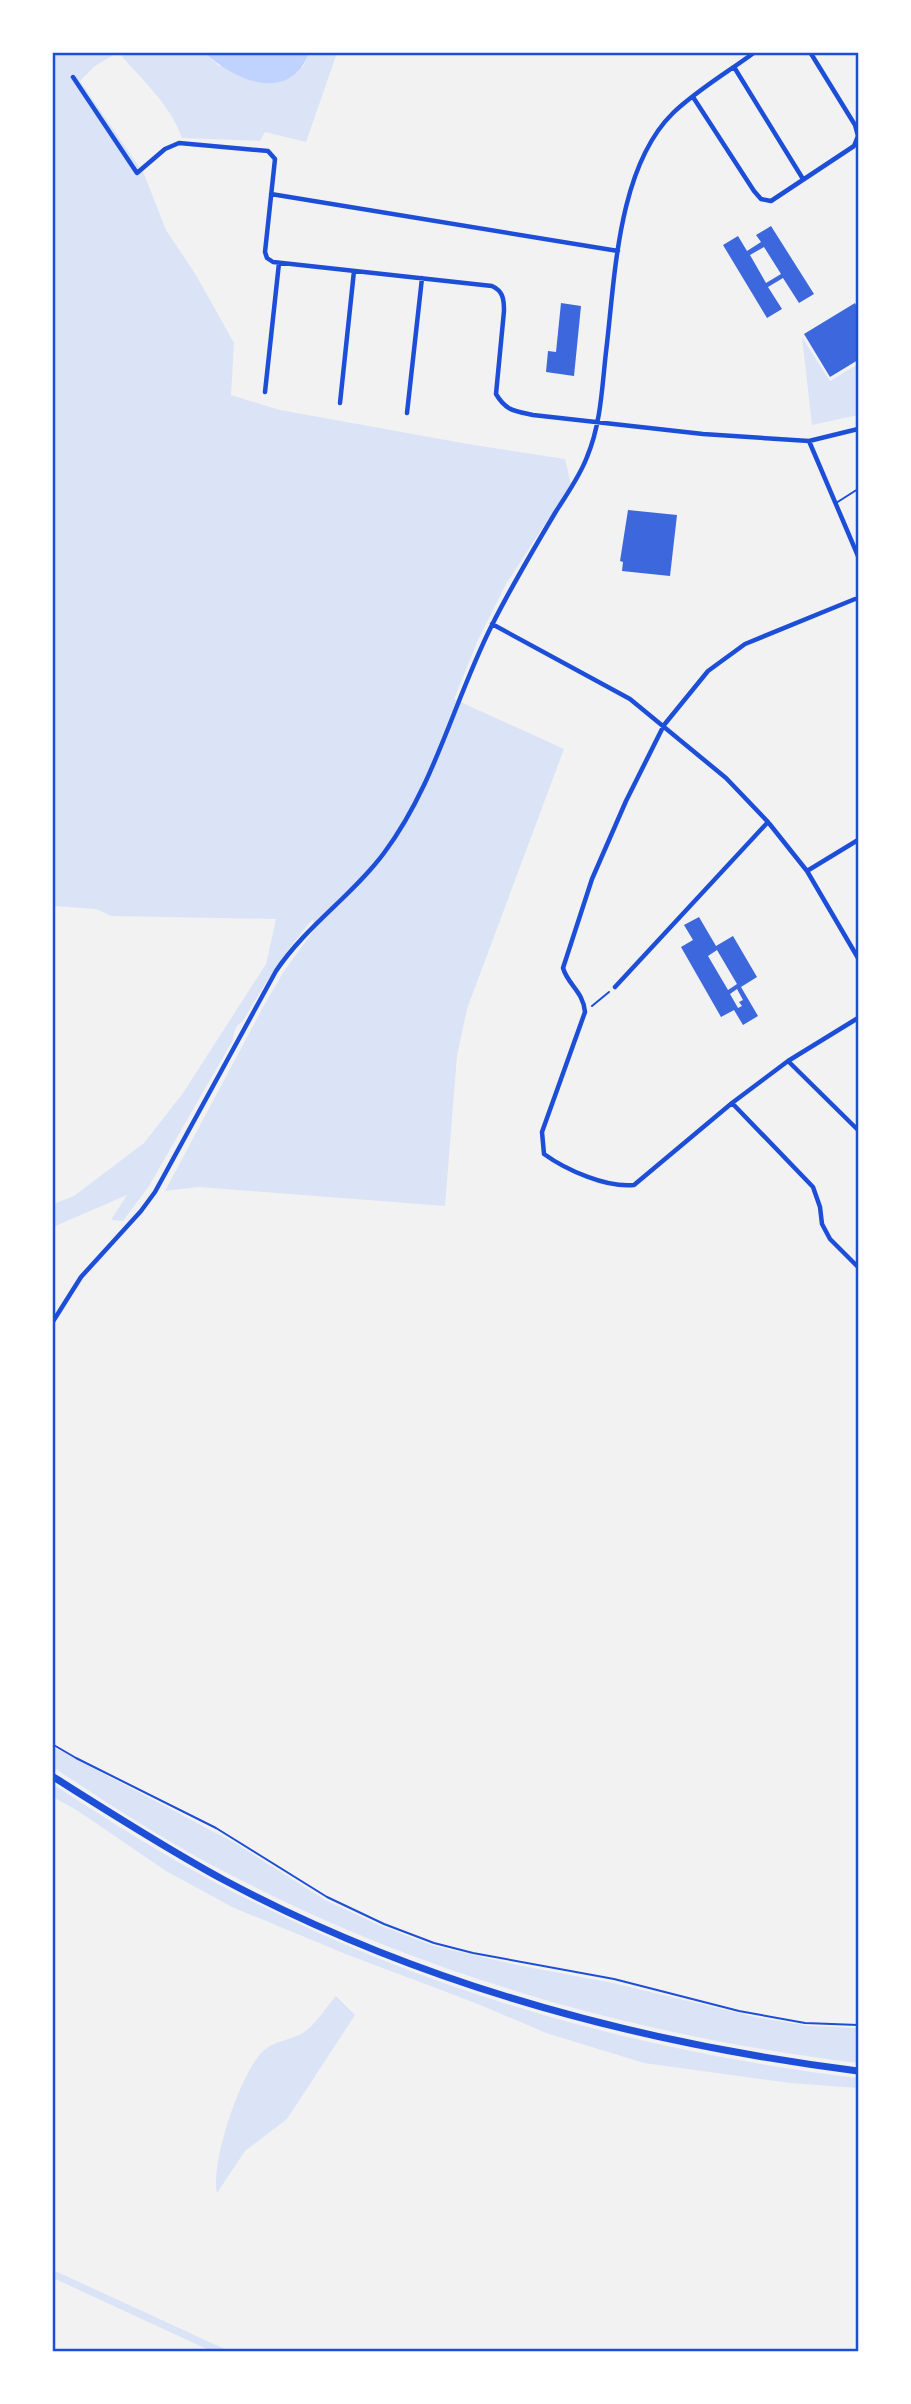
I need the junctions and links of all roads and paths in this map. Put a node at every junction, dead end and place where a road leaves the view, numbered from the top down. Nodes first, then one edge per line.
1 (755, 52) edge
2 (810, 52) edge
3 (734, 67) junction
4 (73, 77) dead end
5 (693, 96) junction
6 (803, 179) junction
7 (271, 194) junction
8 (618, 251) junction
9 (279, 263) junction
10 (354, 271) junction
11 (422, 278) junction
12 (265, 392) dead end
13 (340, 403) dead end
14 (407, 412) dead end
15 (598, 421) junction
16 (859, 429) edge
17 (809, 440) junction
18 (859, 489) edge
19 (836, 503) junction
20 (859, 556) edge
21 (855, 599) dead end
22 (492, 624) junction
23 (664, 725) junction
24 (768, 822) junction
25 (859, 841) edge
26 (807, 871) junction
27 (859, 958) edge
28 (615, 986) joint
29 (585, 1012) junction
30 (859, 1018) edge
31 (788, 1060) junction
32 (732, 1103) junction
33 (859, 1130) edge
34 (859, 1267) edge
35 (52, 1323) edge
36 (52, 1744) edge
37 (52, 1776) edge
38 (859, 2025) edge
39 (859, 2071) edge

1 - 3 street
2 - 6 street
3 - 5 street
3 - 6 street
4 - 7 street
5 - 6 street
5 - 8 street
7 - 8 street
7 - 9 street
8 - 15 street
9 - 10 street
9 - 12 street
10 - 11 street
10 - 13 street
11 - 14 street
11 - 15 street
15 - 17 street
15 - 22 street
16 - 17 street
17 - 19 street
18 - 19 lane
19 - 20 street
21 - 23 street
22 - 23 street
22 - 35 street
23 - 24 street
23 - 29 street
24 - 26 street
24 - 28 street
25 - 26 street
26 - 27 street
28 - 29 path
29 - 32 street
30 - 31 street
31 - 32 street
31 - 33 street
32 - 34 street
36 - 38 path
37 - 39 highway

